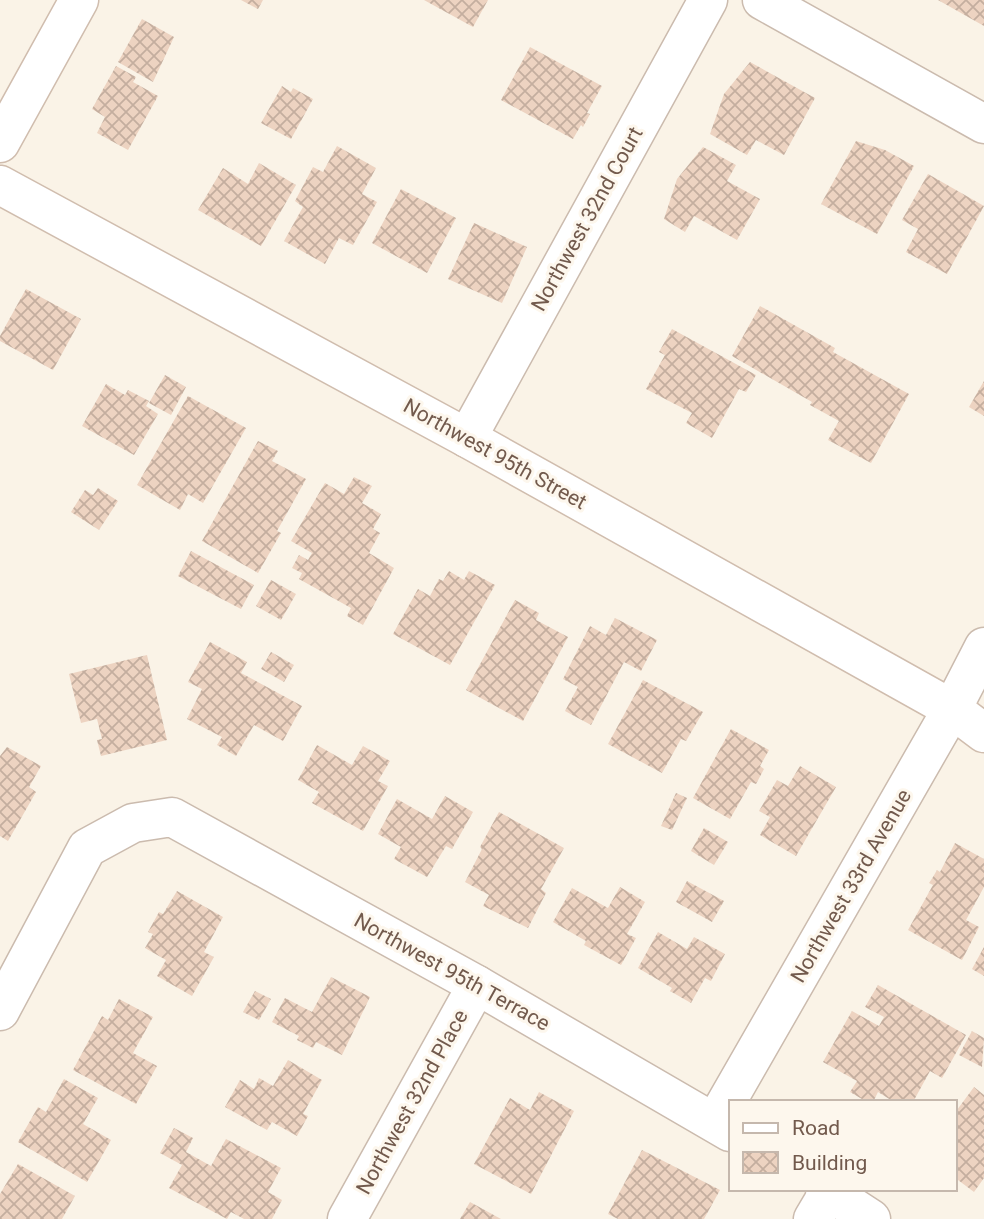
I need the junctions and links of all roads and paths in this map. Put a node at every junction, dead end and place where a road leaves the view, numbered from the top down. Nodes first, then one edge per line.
1 (79, 0) edge
2 (708, 0) edge
3 (762, 0) edge
4 (984, 124) edge
5 (0, 143) edge
6 (0, 185) edge
7 (467, 438) junction
8 (984, 647) edge
9 (952, 709) junction
10 (984, 733) edge
11 (477, 985) junction
12 (0, 1011) edge
13 (737, 1100) edge
14 (722, 1127) edge
15 (823, 1200) edge
16 (347, 1219) edge
17 (871, 1219) edge

1 - 5 street
2 - 7 street, Northwest 32nd Court
3 - 4 street
6 - 7 street, Northwest 95th Street
7 - 9 street, Northwest 95th Street
8 - 9 street, Northwest 33rd Avenue
9 - 10 street, Northwest 95th Street
9 - 13 street, Northwest 33rd Avenue
11 - 12 street, Northwest 95th Terrace
11 - 14 street, Northwest 95th Terrace
11 - 16 street, Northwest 32nd Place
15 - 17 street

